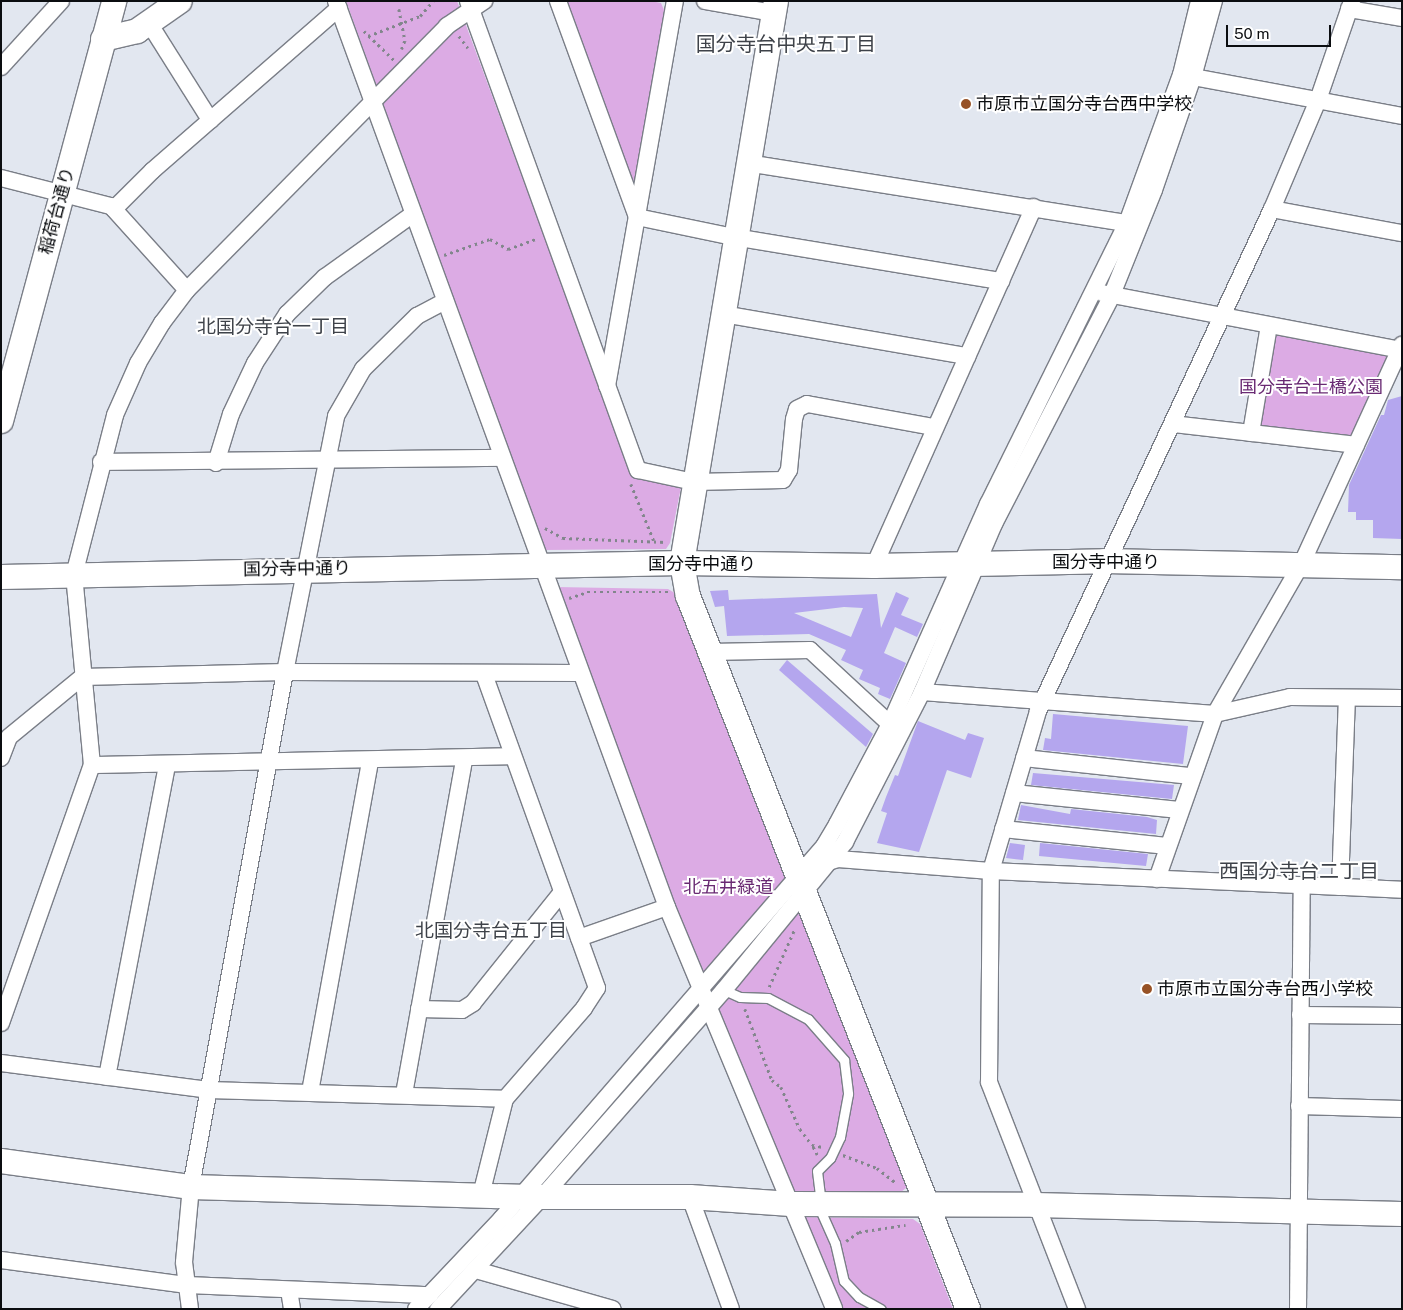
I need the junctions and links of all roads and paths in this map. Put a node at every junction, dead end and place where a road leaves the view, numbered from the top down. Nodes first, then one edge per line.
1 (61, 1) edge
2 (114, 1) edge
3 (180, 1) edge
4 (433, 1) edge
5 (558, 1) edge
6 (675, 1) edge
7 (705, 1) edge
8 (1199, 1) edge
9 (1214, 1) edge
10 (474, 3) edge
11 (338, 4) edge
12 (1350, 5) edge
13 (775, 7) edge
14 (399, 9) dead end
15 (1402, 18) edge
16 (149, 23) junction
17 (402, 23) junction
18 (362, 30) dead end
19 (368, 36) junction
20 (103, 39) junction
21 (399, 66) junction
22 (1, 67) edge
23 (1187, 76) junction
24 (375, 100) junction
25 (1318, 100) junction
26 (1402, 116) edge
27 (210, 120) junction
28 (747, 163) junction
29 (1, 178) edge
30 (61, 192) junction
31 (1034, 207) junction
32 (114, 209) junction
33 (1272, 209) junction
34 (413, 214) junction
35 (637, 217) junction
36 (1128, 223) junction
37 (1402, 233) edge
38 (734, 237) junction
39 (538, 238) dead end
40 (443, 256) dead end
41 (1001, 281) junction
42 (187, 290) junction
43 (1104, 293) junction
44 (444, 301) junction
45 (723, 314) junction
46 (1220, 318) junction
47 (1269, 326) junction
48 (1401, 348) edge
49 (967, 356) junction
50 (607, 388) junction
51 (1, 421) edge
52 (1173, 424) junction
53 (934, 427) junction
54 (1251, 433) junction
55 (1356, 446) junction
56 (501, 458) junction
57 (327, 460) junction
58 (101, 462) junction
59 (216, 463) junction
60 (694, 482) junction
61 (542, 526) dead end
62 (677, 554) junction
63 (1106, 561) junction
64 (1302, 563) junction
65 (969, 564) junction
66 (543, 566) junction
67 (874, 566) junction
68 (1402, 567) edge
69 (305, 569) junction
70 (74, 575) junction
71 (1, 577) edge
72 (668, 592) dead end
73 (556, 601) junction
74 (710, 652) junction
75 (285, 672) junction
76 (580, 673) junction
77 (484, 674) junction
78 (82, 677) junction
79 (922, 692) junction
80 (1347, 698) junction
81 (1402, 698) edge
82 (1044, 700) junction
83 (1215, 714) junction
84 (890, 724) junction
85 (512, 756) junction
86 (1, 758) edge
87 (1024, 758) junction
88 (464, 760) junction
89 (370, 762) junction
90 (268, 764) junction
91 (167, 765) junction
92 (92, 766) junction
93 (1191, 776) junction
94 (1014, 793) junction
95 (1179, 810) junction
96 (1004, 829) junction
97 (1167, 846) junction
98 (828, 862) junction
99 (991, 871) junction
100 (1157, 878) junction
101 (802, 884) junction
102 (1302, 886) junction
103 (1340, 887) junction
104 (1402, 890) edge
105 (562, 892) junction
106 (667, 907) junction
107 (796, 924) dead end
108 (579, 938) junction
109 (700, 990) junction
110 (724, 990) junction
111 (745, 997) junction
112 (764, 998) junction
113 (708, 1008) junction
114 (419, 1009) junction
115 (1300, 1015) junction
116 (1402, 1016) edge
117 (1, 1023) edge
118 (1, 1062) edge
119 (107, 1077) junction
120 (208, 1090) junction
121 (310, 1092) junction
122 (404, 1094) junction
123 (505, 1099) junction
124 (1299, 1106) junction
125 (1402, 1109) edge
126 (812, 1145) dead end
127 (831, 1154) junction
128 (1, 1162) edge
129 (896, 1183) dead end
130 (191, 1187) junction
131 (480, 1195) junction
132 (690, 1196) junction
133 (820, 1196) dead end
134 (532, 1197) junction
135 (791, 1204) junction
136 (1035, 1205) junction
137 (930, 1207) junction
138 (1297, 1210) junction
139 (822, 1214) dead end
140 (1402, 1214) edge
141 (907, 1224) dead end
142 (836, 1247) junction
143 (1, 1260) edge
144 (476, 1270) junction
145 (187, 1285) junction
146 (289, 1290) junction
147 (434, 1302) edge
148 (190, 1309) edge
149 (292, 1309) edge
150 (416, 1309) edge
151 (613, 1309) edge
152 (731, 1309) edge
153 (834, 1309) edge
154 (881, 1309) edge
155 (968, 1309) edge
156 (1076, 1309) edge
157 (1298, 1309) edge

1 - 22 street
2 - 20 street, 稲荷台通り
3 - 16 street
4 - 17 path
5 - 35 street
6 - 35 street
7 - 13 street
8 - 23 street
9 - 23 street
10 - 21 street
10 - 50 street
11 - 24 street
11 - 27 street
12 - 15 street
12 - 25 street
13 - 28 street
14 - 17 path
16 - 20 street
16 - 27 street
17 - 19 path
17 - 21 path
18 - 19 path
19 - 21 path
20 - 30 street, 稲荷台通り
21 - 24 street
23 - 25 street
23 - 36 street
23 - 43 street
24 - 34 street
24 - 42 street
25 - 26 street
25 - 33 street
27 - 32 street
28 - 31 street
28 - 38 street
29 - 30 street
30 - 32 street
30 - 51 street, 稲荷台通り
31 - 36 street
31 - 41 street
32 - 42 street
33 - 37 street
33 - 46 street
34 - 44 street
34 - 59 street
35 - 38 street
35 - 50 street
36 - 43 street
38 - 41 street
38 - 45 street
39 - 40 path
41 - 49 street
42 - 58 street
43 - 46 street
43 - 65 street
44 - 56 street
44 - 57 street
45 - 49 street
45 - 60 street
46 - 47 street
46 - 52 street
47 - 48 street
47 - 54 street
48 - 55 street
49 - 53 street
50 - 60 street
52 - 54 street
52 - 63 street
53 - 60 street
53 - 67 street
54 - 55 street
55 - 64 street
56 - 57 street
56 - 66 street
57 - 59 street
57 - 69 street
58 - 59 street
58 - 70 street
60 - 62 street
61 - 62 path
62 - 66 street, 国分寺中通り
62 - 67 street, 国分寺中通り
62 - 74 street
63 - 64 street, 国分寺中通り
63 - 65 street, 国分寺中通り
63 - 82 street
64 - 68 street, 国分寺中通り
64 - 83 street
65 - 67 street, 国分寺中通り
65 - 79 street
65 - 84 street
66 - 69 street, 国分寺中通り
66 - 73 street
69 - 70 street, 国分寺中通り
69 - 75 street
70 - 71 street, 国分寺中通り
70 - 78 street
72 - 73 path
73 - 76 street
74 - 84 street
74 - 101 street
75 - 77 street
75 - 78 street
75 - 90 street
76 - 77 street
76 - 106 street
77 - 85 street
78 - 86 street
78 - 92 street
79 - 82 street
79 - 98 street
80 - 81 street
80 - 83 street
80 - 103 street
82 - 83 street
82 - 87 street
83 - 93 street
84 - 101 street
85 - 88 street
85 - 105 street
87 - 93 street
87 - 94 street
88 - 89 street
88 - 114 street
89 - 90 street
89 - 121 street
90 - 91 street
90 - 120 street
91 - 92 street
91 - 119 street
92 - 117 street
93 - 95 street
94 - 95 street
94 - 96 street
95 - 97 street
96 - 97 street
96 - 99 street
97 - 100 street
98 - 99 street
98 - 101 street
99 - 100 street
99 - 136 street
100 - 102 street
101 - 109 street
101 - 110 street
101 - 137 street
102 - 103 street
102 - 115 street
103 - 104 street
105 - 108 street
105 - 114 street
106 - 108 street
106 - 109 street
107 - 112 path
108 - 123 street
109 - 113 street
109 - 134 street
110 - 111 lane
110 - 113 street
111 - 112 lane
111 - 126 path
112 - 127 lane
113 - 134 street
113 - 135 street
114 - 122 street
115 - 116 street
115 - 124 street
118 - 119 street
119 - 120 street
120 - 121 street
120 - 130 street
121 - 122 street
122 - 123 street
123 - 131 street
124 - 125 street
124 - 138 street
127 - 129 path
127 - 133 lane
128 - 130 street
130 - 131 street
130 - 145 street
131 - 134 street
132 - 134 street
132 - 135 street
132 - 152 street
134 - 144 street
134 - 147 street
135 - 137 street
135 - 153 street
136 - 137 street
136 - 138 street
136 - 156 street
137 - 155 street
138 - 140 street
138 - 157 street
139 - 142 lane
141 - 142 path
142 - 154 lane
143 - 145 street
144 - 147 street
144 - 151 street
145 - 146 street
145 - 148 street
146 - 147 street
146 - 149 street
147 - 150 street

